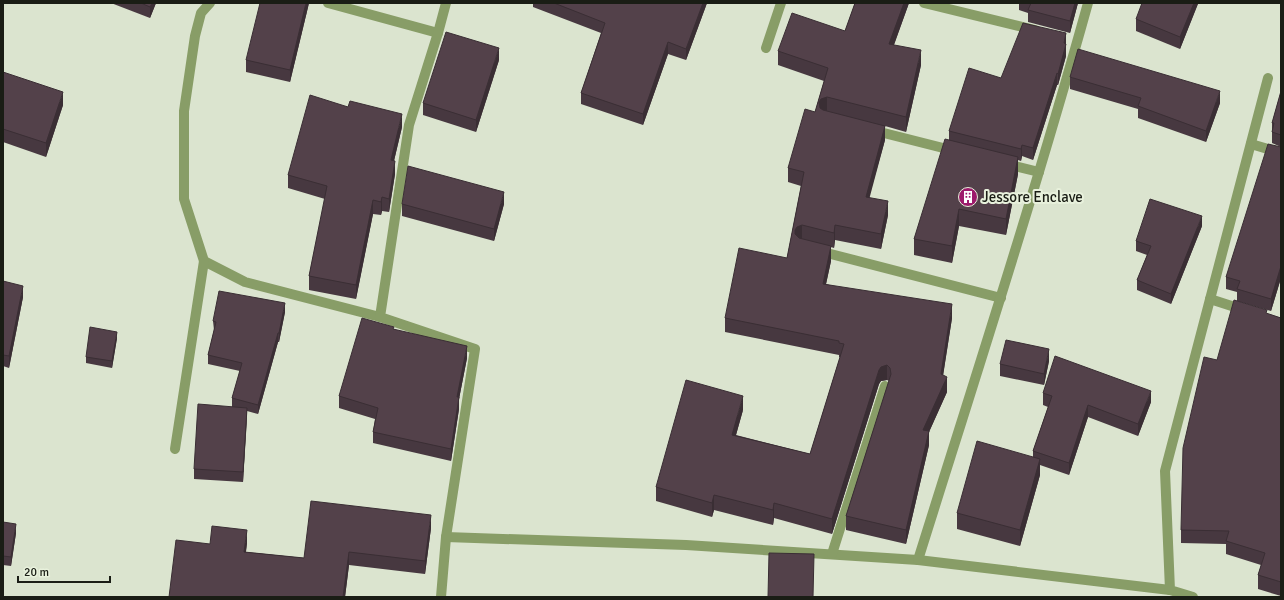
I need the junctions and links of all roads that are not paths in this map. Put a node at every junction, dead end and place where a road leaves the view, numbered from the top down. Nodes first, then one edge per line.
1 (210, 3) edge
2 (328, 3) edge
3 (446, 3) edge
4 (781, 3) edge
5 (924, 3) edge
6 (1088, 3) edge
7 (438, 33) junction
8 (1047, 33) edge
9 (766, 48) dead end
10 (1268, 78) dead end
11 (864, 127) edge
12 (1251, 144) junction
13 (963, 153) edge
14 (1281, 154) edge
15 (993, 160) edge
16 (1039, 172) junction
17 (808, 248) edge
18 (204, 260) junction
19 (1001, 298) junction
20 (1210, 299) junction
21 (1252, 312) edge
22 (380, 317) junction
23 (885, 386) dead end
24 (175, 449) dead end
25 (446, 537) junction
26 (832, 554) junction
27 (918, 560) junction
28 (1170, 590) junction
29 (441, 597) edge
30 (1193, 597) edge

1 - 18 street
2 - 7 street
3 - 7 street
4 - 9 street
5 - 8 street
6 - 16 street
7 - 22 street
10 - 12 street
11 - 13 street
12 - 14 street
12 - 20 street
15 - 16 street
16 - 19 street
17 - 19 street
18 - 22 street
18 - 24 street
19 - 27 street
20 - 21 street
20 - 28 street
22 - 25 street
23 - 26 street
25 - 26 street
25 - 29 street
26 - 27 street
27 - 28 street
28 - 30 street

